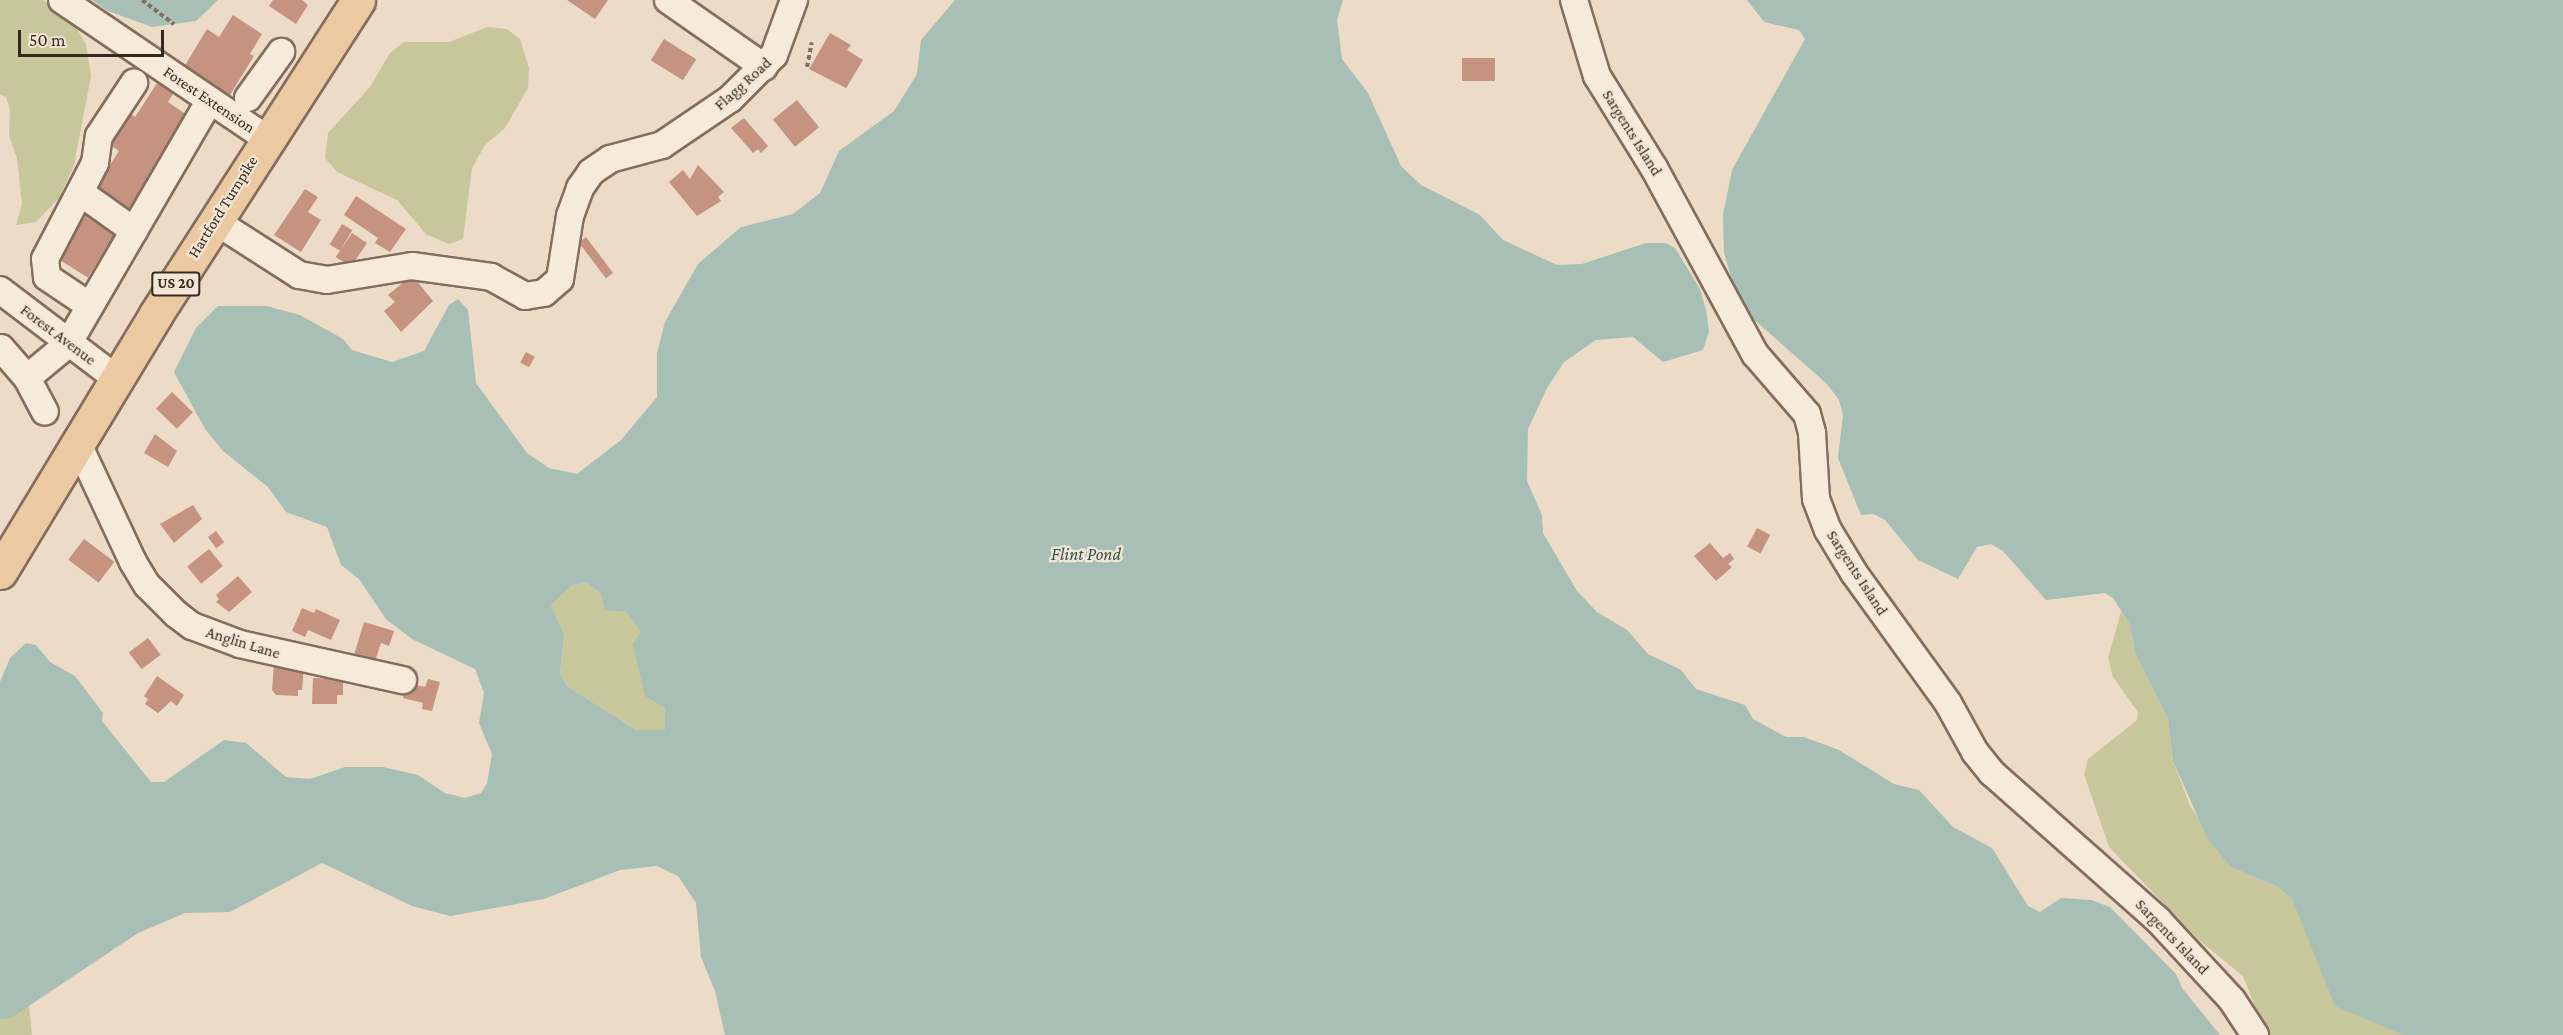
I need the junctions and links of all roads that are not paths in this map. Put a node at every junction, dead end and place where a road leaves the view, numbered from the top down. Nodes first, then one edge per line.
1 (62, 0) edge
2 (358, 0) edge
3 (668, 0) edge
4 (794, 0) edge
5 (1574, 0) edge
6 (281, 52) dead end
7 (764, 67) junction
8 (264, 75) junction
9 (134, 83) dead end
10 (295, 97) junction
11 (248, 98) dead end
12 (210, 100) junction
13 (267, 139) junction
14 (81, 193) junction
15 (215, 221) junction
16 (134, 231) junction
17 (0, 290) edge
18 (90, 306) junction
19 (68, 344) junction
20 (1, 348) edge
21 (27, 378) junction
22 (117, 378) junction
23 (45, 412) dead end
24 (78, 444) junction
25 (0, 572) edge
26 (403, 680) dead end
27 (2255, 1035) edge

1 - 12 street, Forest Extension
2 - 10 main road, Hartford Turnpike / US 20
3 - 7 street
4 - 7 street, Flagg Road
5 - 27 street, Sargents Island
6 - 8 street
7 - 15 street, Flagg Road
8 - 10 street
8 - 11 street
9 - 14 street
10 - 13 main road, Hartford Turnpike / US 20
12 - 13 street, Forest Extension
12 - 16 street
13 - 15 main road, Hartford Turnpike / US 20
14 - 16 street
14 - 18 street
15 - 22 main road, Hartford Turnpike / US 20
16 - 18 street
17 - 19 street, Forest Avenue
18 - 19 street
19 - 21 street
19 - 22 street, Forest Avenue
20 - 21 street
21 - 23 street
22 - 24 main road, Hartford Turnpike / US 20
24 - 25 main road, Hartford Turnpike / US 20
24 - 26 street, Anglin Lane

